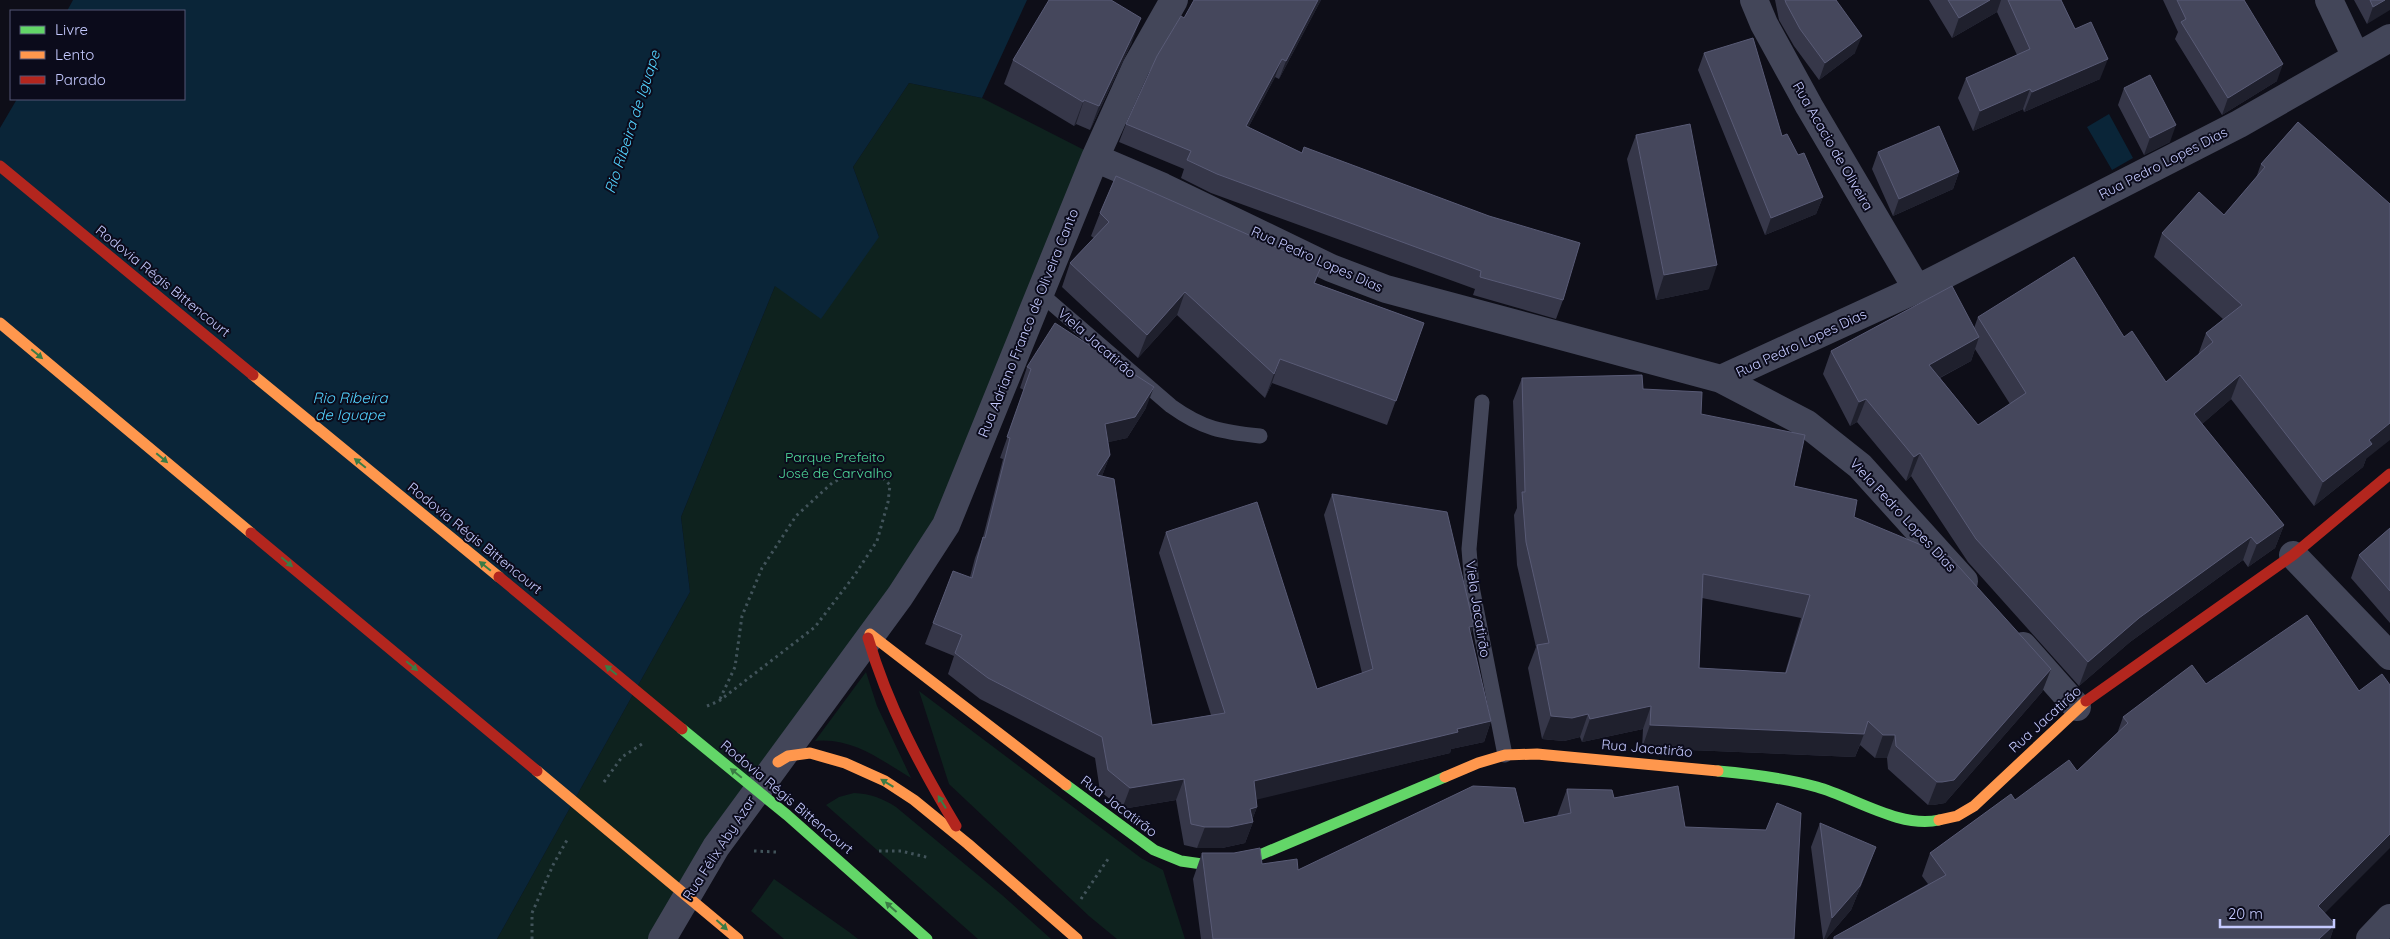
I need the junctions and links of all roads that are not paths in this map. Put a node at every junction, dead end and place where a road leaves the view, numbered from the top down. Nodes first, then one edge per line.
1 (1174, 0) edge
2 (1754, 0) edge
3 (2329, 0) edge
4 (2390, 38) edge
5 (2356, 57) junction
6 (1095, 158) junction
7 (0, 166) edge
8 (1917, 289) junction
9 (1040, 294) junction
10 (0, 323) edge
11 (1721, 379) junction
12 (1482, 402) dead end
13 (1260, 436) dead end
14 (2390, 474) edge
15 (2293, 555) junction
16 (1978, 597) edge
17 (2005, 626) edge
18 (869, 636) junction
19 (2390, 656) edge
20 (2078, 706) junction
21 (1505, 755) junction
22 (778, 762) junction
23 (968, 844) junction
24 (2390, 918) edge
25 (662, 939) edge
26 (738, 939) edge
27 (927, 939) edge
28 (1076, 939) edge
29 (2370, 939) edge

1 - 6 street, Rua Adriano Franco de Oliveira Canto
2 - 8 street, Rua Acacio de Oliveira
3 - 5 street
4 - 5 street, Rua Pedro Lopes Dias
5 - 8 street, Rua Pedro Lopes Dias
6 - 9 street, Rua Adriano Franco de Oliveira Canto
6 - 11 street, Rua Pedro Lopes Dias
27 -> 7 main road, Rodovia Régis Bittencourt
8 - 11 street, Rua Pedro Lopes Dias
9 - 13 lane, Viela Jacatirão
9 - 18 street, Rua Adriano Franco de Oliveira Canto
10 -> 26 main road
11 - 16 street, Viela Pedro Lopes Dias
12 - 21 lane, Viela Jacatirão
14 - 15 main road, Rua Jacatirão
15 - 19 street
15 - 20 main road, Rua Jacatirão
17 - 20 street
18 - 21 main road, Rua Jacatirão
18 - 22 street, Rua Félix Aby Azar
23 -> 18 main road
20 - 21 main road, Rua Jacatirão
23 -> 22 main road
22 - 25 street, Rua Félix Aby Azar
23 - 28 main road
24 - 29 street

